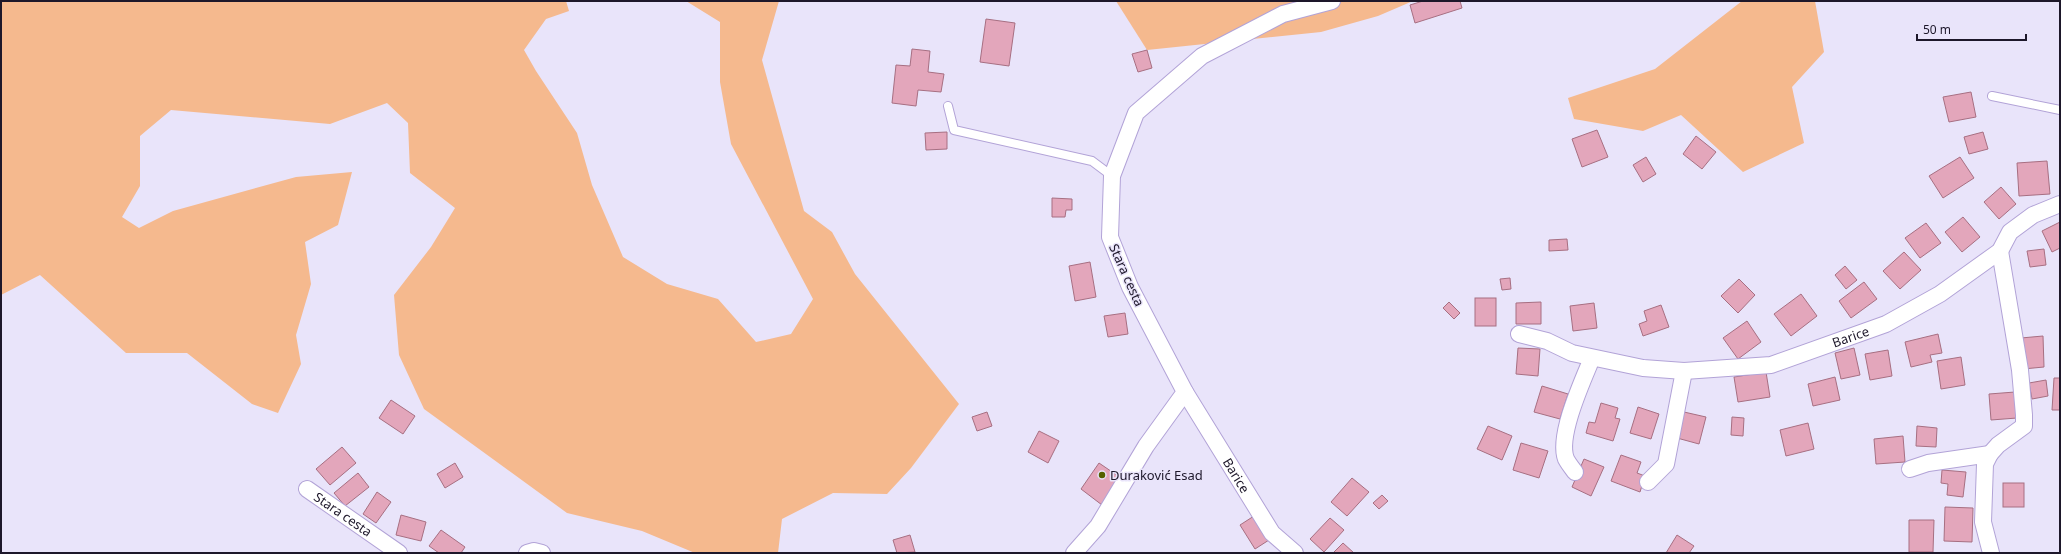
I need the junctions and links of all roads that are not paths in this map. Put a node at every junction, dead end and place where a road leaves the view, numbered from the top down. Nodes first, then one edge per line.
1 (1332, 1) edge
2 (1992, 96) dead end
3 (948, 106) dead end
4 (2060, 110) edge
5 (1112, 176) junction
6 (2060, 204) edge
7 (2000, 251) junction
8 (1519, 334) dead end
9 (1592, 358) junction
10 (1684, 371) junction
11 (1185, 392) junction
12 (1990, 454) junction
13 (1910, 469) dead end
14 (1575, 472) dead end
15 (1648, 482) dead end
16 (307, 489) dead end
17 (399, 553) edge
18 (527, 553) edge
19 (542, 553) edge
20 (1074, 553) edge
21 (1294, 553) edge
22 (1990, 553) edge

1 - 5 street, Stara cesta
2 - 4 lane
3 - 5 lane
5 - 11 street, Stara cesta
6 - 7 street, Barice
7 - 10 street, Barice
7 - 12 street
8 - 9 street, Barice
9 - 10 street, Barice
9 - 14 street
10 - 15 street
11 - 20 street
11 - 21 street, Barice
12 - 13 street
12 - 22 street
16 - 17 street, Stara cesta
18 - 19 street

